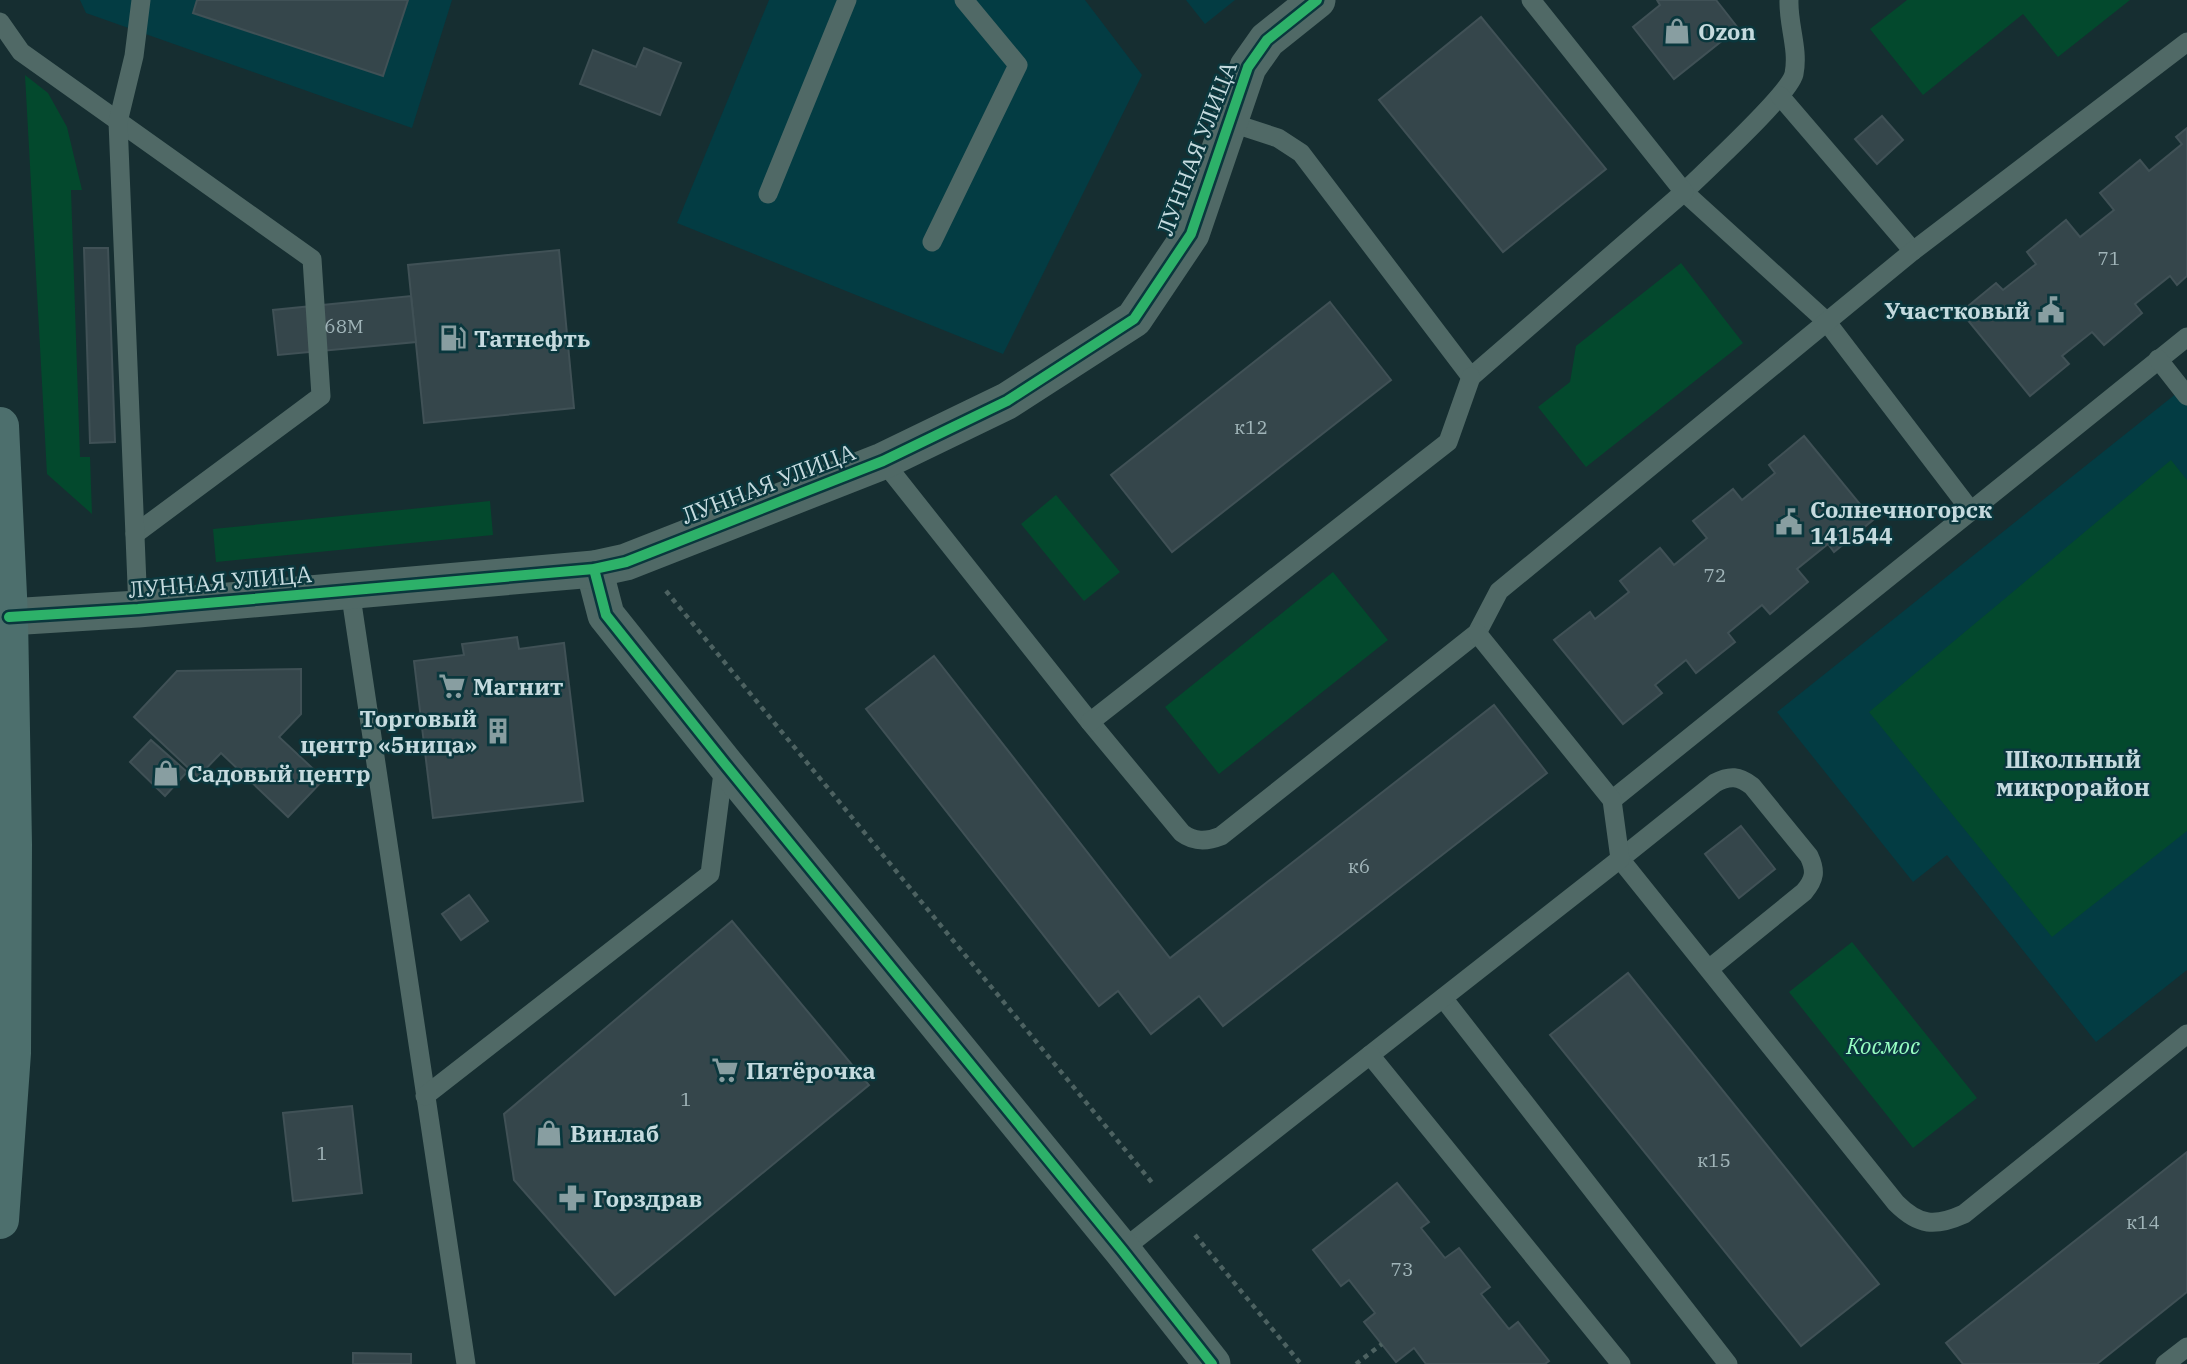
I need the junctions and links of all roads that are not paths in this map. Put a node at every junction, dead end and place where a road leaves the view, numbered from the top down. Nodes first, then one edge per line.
1 (141, 0) edge
2 (847, 0) edge
3 (964, 0) edge
4 (1317, 0) edge
5 (1531, 0) edge
6 (1789, 0) edge
7 (0, 22) edge
8 (2187, 42) edge
9 (1780, 96) junction
10 (118, 122) junction
11 (1229, 122) junction
12 (1684, 192) junction
13 (768, 194) dead end
14 (932, 242) dead end
15 (1913, 251) junction
16 (1826, 321) junction
17 (2187, 337) edge
18 (2158, 359) junction
19 (1471, 377) junction
20 (2187, 396) edge
21 (0, 426) edge
22 (883, 461) junction
23 (1971, 511) junction
24 (135, 534) junction
25 (594, 569) junction
26 (350, 590) junction
27 (138, 609) junction
28 (9, 617) junction
29 (1477, 633) junction
30 (1090, 722) junction
31 (724, 764) junction
32 (1612, 800) junction
33 (6, 845) edge
34 (1620, 859) junction
35 (1709, 969) junction
36 (1443, 998) junction
37 (2187, 1034) edge
38 (1370, 1055) junction
39 (425, 1096) junction
40 (0, 1220) edge
41 (1122, 1250) junction
42 (2187, 1347) edge
43 (466, 1364) edge
44 (1212, 1364) edge
45 (1620, 1364) edge
46 (1728, 1364) edge
47 (2165, 1364) edge

1 - 10 lane
2 - 13 lane
3 - 14 lane
4 - 11 street, ЛУННАЯ УЛИЦА
5 - 12 lane
6 - 9 lane
7 - 10 lane
8 - 15 lane
9 - 12 lane
9 - 15 lane
10 - 24 lane
10 - 24 lane
11 - 19 lane
11 - 22 street, ЛУННАЯ УЛИЦА
12 - 16 lane
12 - 19 lane
15 - 16 lane
16 - 23 lane
16 - 29 lane
17 - 18 lane
18 - 20 lane
18 - 23 lane
19 - 30 lane
21 - 28 main road
22 - 25 street, ЛУННАЯ УЛИЦА
22 - 30 lane
23 - 32 lane
24 - 27 lane
25 - 26 street, ЛУННАЯ УЛИЦА
25 - 31 street
26 - 27 street, ЛУННАЯ УЛИЦА
26 - 39 lane
27 - 28 street, ЛУННАЯ УЛИЦА
28 - 33 main road
29 - 30 lane
29 - 32 lane
31 - 39 lane
31 - 41 street
32 - 34 lane
33 - 40 main road
34 - 35 lane
34 - 35 lane
34 - 36 lane
35 - 37 lane
36 - 38 lane
36 - 46 lane
38 - 41 lane
38 - 45 lane
39 - 43 lane
41 - 44 street
42 - 47 lane

